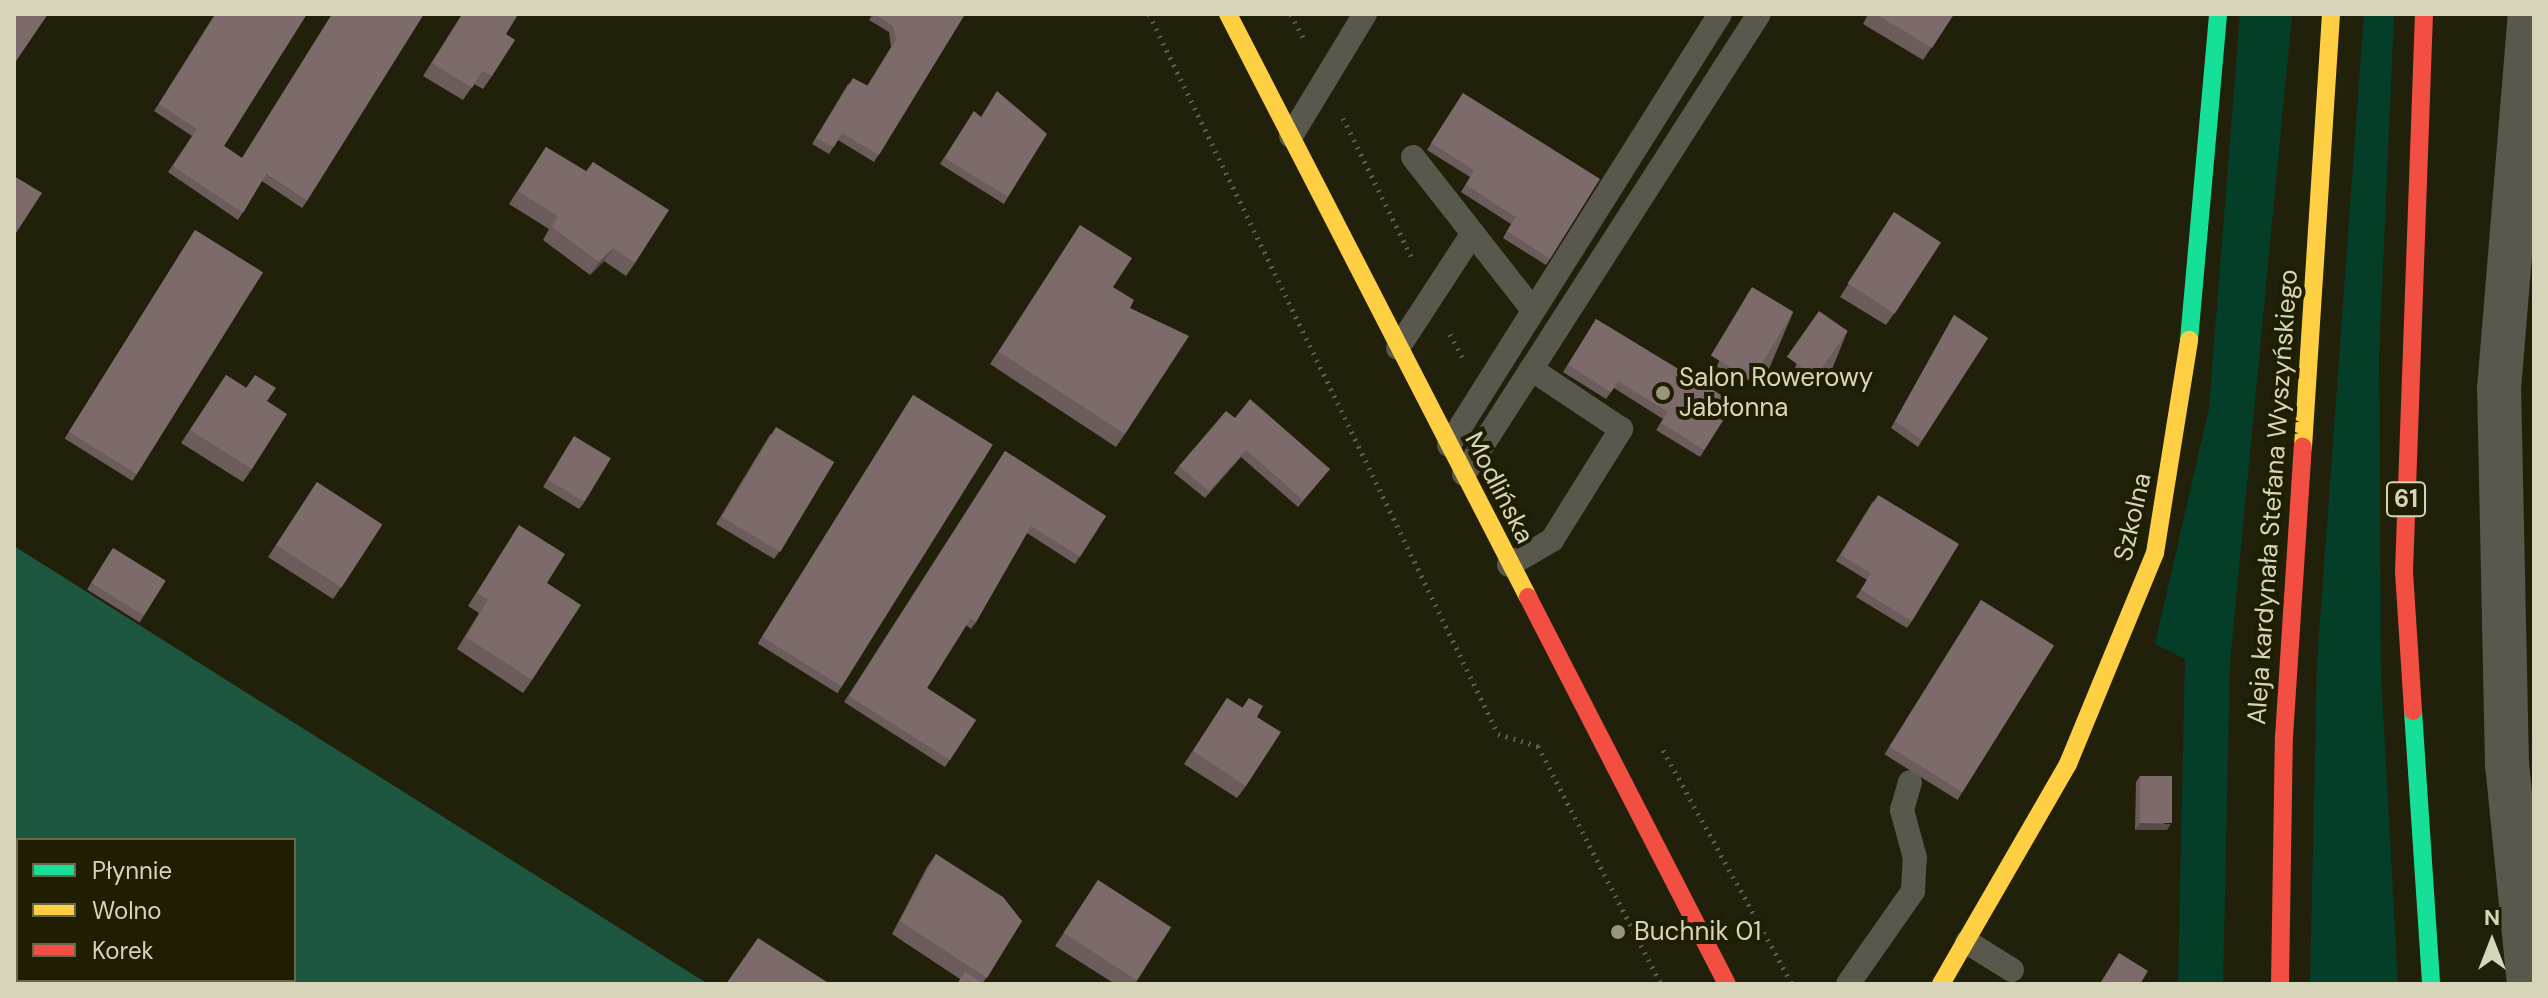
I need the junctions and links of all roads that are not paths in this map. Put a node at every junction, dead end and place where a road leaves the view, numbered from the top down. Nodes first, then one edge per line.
1 (1228, 14) edge
2 (1365, 14) edge
3 (1720, 14) edge
4 (1759, 14) edge
5 (2218, 14) edge
6 (2331, 14) edge
7 (2424, 14) edge
8 (2530, 14) edge
9 (1291, 136) junction
10 (1413, 157) dead end
11 (1473, 233) junction
12 (1532, 309) junction
13 (1398, 348) junction
14 (1531, 369) junction
15 (1449, 445) junction
16 (1464, 474) junction
17 (1509, 565) junction
18 (1910, 782) dead end
19 (1967, 942) junction
20 (2012, 970) dead end
21 (1727, 984) edge
22 (1848, 984) edge
23 (1941, 984) edge
24 (2280, 984) edge
25 (2431, 984) edge
26 (2529, 984) edge

1 - 9 main road, Modlińska
2 - 9 lane
3 - 12 lane
4 - 14 lane
5 - 19 main road, Szkolna
6 - 24 main road, Aleja kardynała Stefana Wyszyńskiego
7 - 25 main road, 61
8 - 26 street
9 - 13 main road, Modlińska
10 - 11 lane
11 - 12 lane
11 - 13 lane
12 - 15 lane
13 - 15 main road, Modlińska
14 - 16 lane
14 - 17 lane
15 - 16 main road, Modlińska
16 - 17 main road, Modlińska
17 - 21 main road, Modlińska
18 - 22 lane
19 - 20 lane
19 - 23 main road, Szkolna

